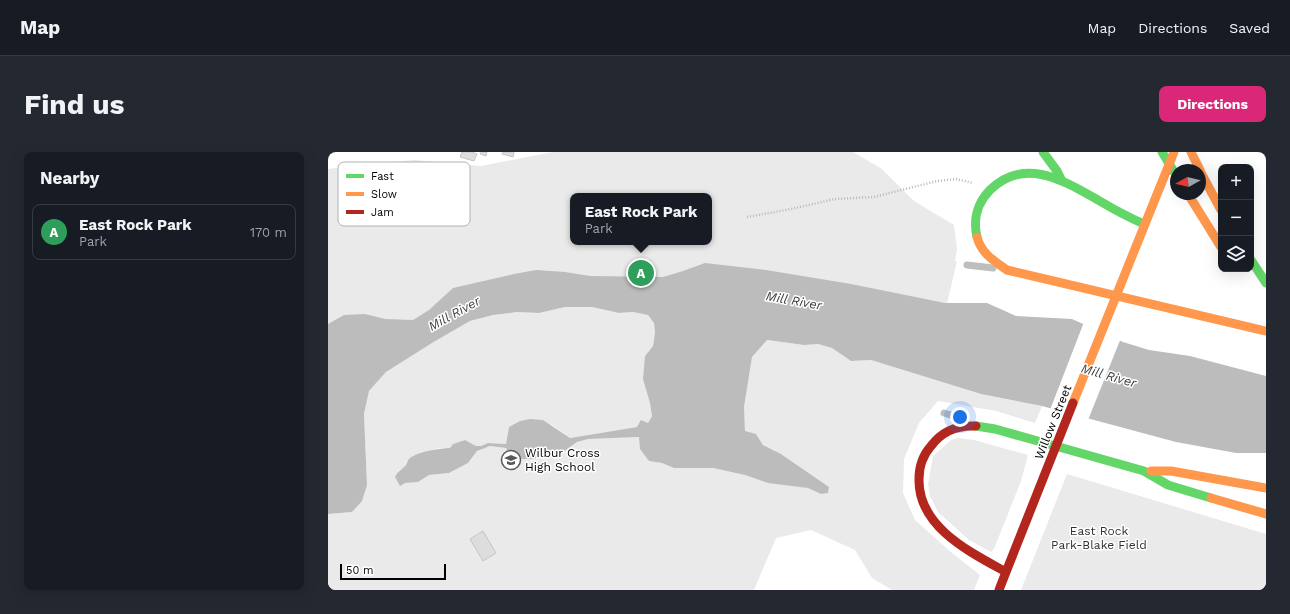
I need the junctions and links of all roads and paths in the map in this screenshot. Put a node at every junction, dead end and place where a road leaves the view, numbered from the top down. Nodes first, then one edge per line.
1 (1043, 152) edge
2 (1162, 152) edge
3 (1174, 152) edge
4 (1192, 154) edge
5 (1197, 164) edge
6 (1170, 165) edge
7 (1060, 179) junction
8 (1206, 181) edge
9 (991, 186) junction
10 (1192, 200) edge
11 (1218, 204) edge
12 (747, 217) dead end
13 (1144, 224) junction
14 (1218, 242) edge
15 (967, 265) dead end
16 (1254, 265) edge
17 (1001, 268) junction
18 (1250, 273) dead end
19 (1266, 283) edge
20 (1266, 331) edge
21 (944, 413) dead end
22 (980, 426) junction
23 (1144, 471) junction
24 (1266, 488) edge
25 (1266, 514) edge
26 (1006, 572) junction
27 (999, 590) edge

1 - 7 main road
2 - 6 main road
3 - 13 main road, Willow Street
4 - 5 main road
7 - 9 main road
7 - 13 main road
8 - 11 main road
9 - 12 path
9 - 17 main road
10 - 14 main road
13 - 26 main road, Willow Street
15 - 17 lane
16 - 19 main road
17 - 20 main road
18 - 19 main road
21 - 22 lane
22 - 23 main road
22 - 26 main road
23 - 24 main road
23 - 25 main road
26 - 27 main road, Willow Street

